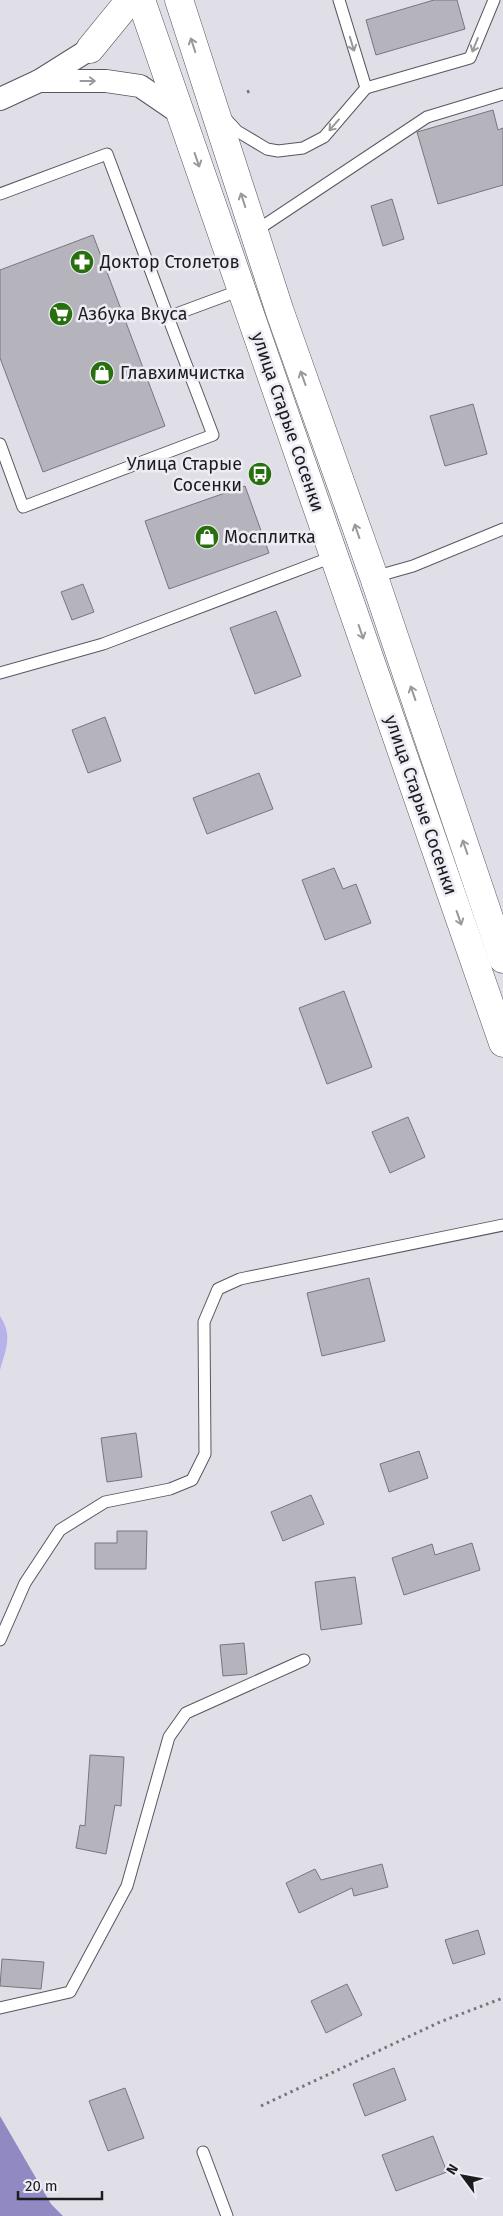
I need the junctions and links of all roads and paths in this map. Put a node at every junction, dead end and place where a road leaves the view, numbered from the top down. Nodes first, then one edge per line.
1 (109, 0) edge
2 (130, 0) edge
3 (141, 0) edge
4 (179, 0) edge
5 (339, 0) edge
6 (494, 0) edge
7 (90, 49) junction
8 (39, 81) junction
9 (366, 88) junction
10 (254, 90) dead end
11 (246, 92) dead end
12 (503, 94) edge
13 (0, 99) edge
14 (212, 103) junction
15 (181, 114) junction
16 (0, 194) edge
17 (254, 232) junction
18 (241, 290) junction
19 (168, 317) junction
20 (0, 444) edge
21 (503, 529) edge
22 (335, 556) junction
23 (374, 577) junction
24 (0, 673) edge
25 (503, 959) edge
26 (503, 1043) edge
27 (503, 1225) edge
28 (0, 1640) edge
29 (304, 1660) dead end
30 (503, 1998) edge
31 (0, 2008) edge
32 (261, 2106) dead end
33 (203, 2152) dead end
34 (227, 2216) edge

1 - 7 main road
2 - 7 main road
3 - 15 main road, улица Старые Сосенки
14 -> 4 main road, улица Старые Сосенки
5 -> 9 lane
6 -> 9 lane
7 - 8 street
8 - 13 street
8 -> 15 street
9 -> 14 lane
10 - 11 path
12 - 17 lane
17 -> 14 main road, улица Старые Сосенки
15 -> 18 main road, улица Старые Сосенки
16 - 19 lane
23 -> 17 main road, улица Старые Сосенки
18 - 19 lane
18 - 22 main road, улица Старые Сосенки
19 - 20 lane
21 - 23 lane
22 - 24 lane
22 -> 26 main road, улица Старые Сосенки
25 -> 23 main road, улица Старые Сосенки
27 - 28 lane
29 - 31 lane
30 - 32 path
33 - 34 lane

